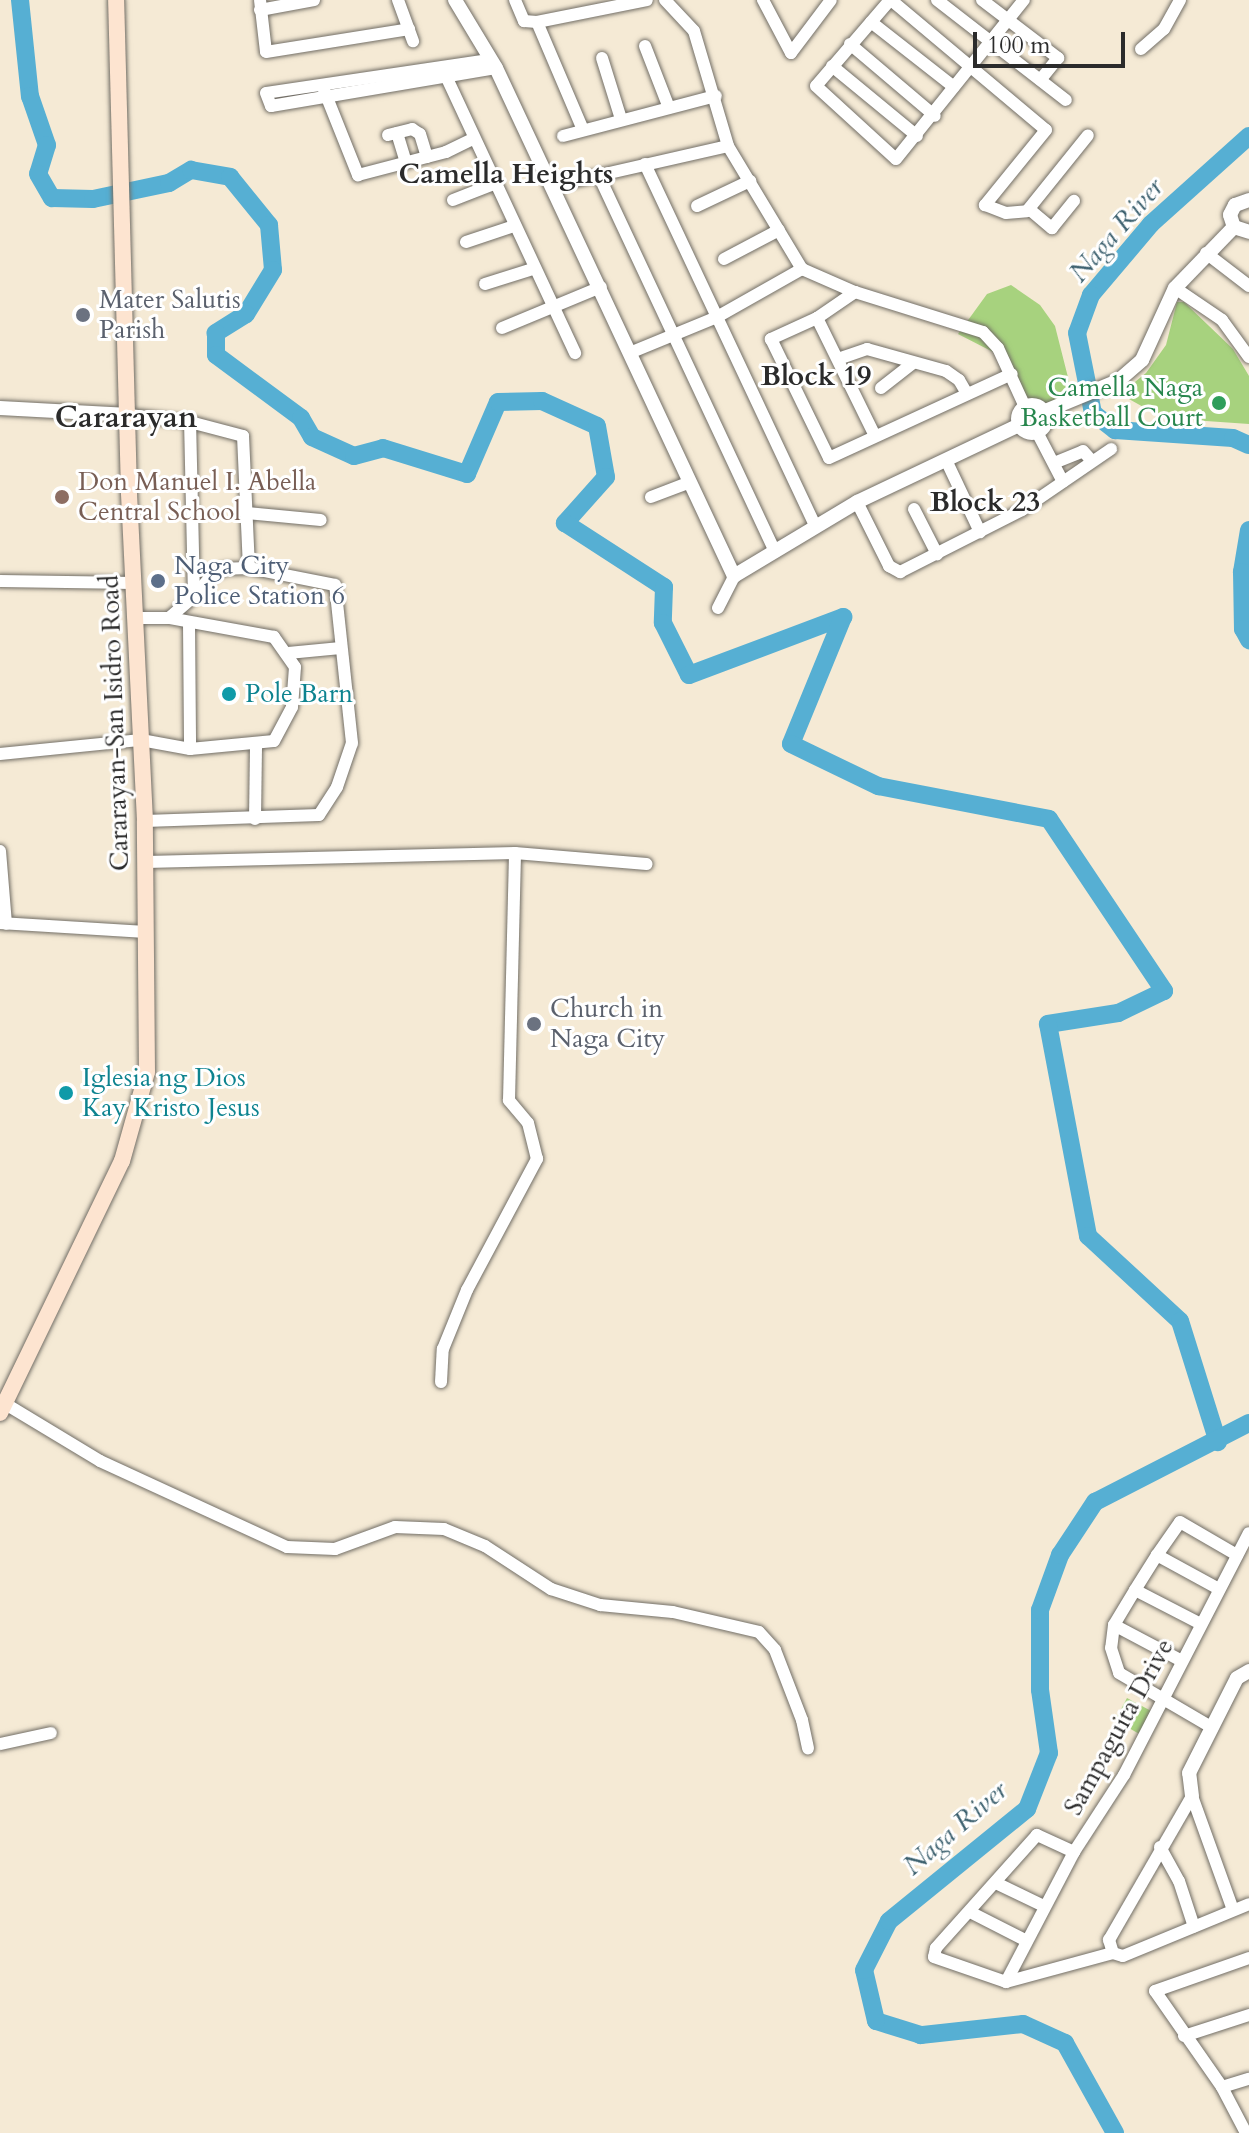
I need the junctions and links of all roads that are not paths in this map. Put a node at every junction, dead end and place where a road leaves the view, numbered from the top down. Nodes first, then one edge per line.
1 (116, 0) edge
2 (314, 0) edge
3 (398, 0) edge
4 (455, 0) edge
5 (515, 0) edge
6 (647, 0) edge
7 (665, 0) edge
8 (763, 0) edge
9 (831, 0) edge
10 (890, 0) edge
11 (937, 0) edge
12 (982, 0) edge
13 (1024, 0) edge
14 (1180, 0) edge
15 (260, 5) edge
16 (1006, 21) junction
17 (537, 22) junction
18 (871, 22) junction
19 (850, 44) junction
20 (988, 44) junction
21 (645, 46) dead end
22 (1141, 49) dead end
23 (602, 58) dead end
24 (492, 64) junction
25 (832, 66) junction
26 (971, 68) junction
27 (445, 73) junction
28 (1040, 80) junction
29 (954, 87) junction
30 (716, 96) junction
31 (1066, 100) dead end
32 (669, 108) junction
33 (935, 116) junction
34 (621, 119) junction
35 (583, 130) junction
36 (1088, 135) dead end
37 (563, 136) dead end
38 (917, 136) junction
39 (473, 139) junction
40 (728, 146) junction
41 (427, 157) junction
42 (406, 163) junction
43 (645, 164) junction
44 (599, 176) junction
45 (750, 181) junction
46 (494, 184) junction
47 (552, 186) junction
48 (453, 200) dead end
49 (1249, 200) edge
50 (1074, 201) dead end
51 (697, 206) dead end
52 (1029, 209) junction
53 (514, 226) junction
54 (1234, 227) junction
55 (779, 230) junction
56 (1249, 232) edge
57 (466, 242) dead end
58 (1206, 253) junction
59 (724, 259) dead end
60 (533, 269) junction
61 (802, 269) junction
62 (485, 284) dead end
63 (1249, 286) edge
64 (601, 287) junction
65 (1175, 288) junction
66 (855, 292) junction
67 (553, 309) junction
68 (717, 317) junction
69 (817, 318) junction
70 (502, 328) dead end
71 (673, 333) junction
72 (632, 352) junction
73 (575, 353) dead end
74 (1249, 357) edge
75 (838, 359) junction
76 (913, 363) junction
77 (1012, 374) junction
78 (881, 388) dead end
79 (967, 394) junction
80 (1025, 407) junction
81 (0, 408) edge
82 (1043, 412) junction
83 (129, 415) junction
84 (190, 422) junction
85 (1019, 425) junction
86 (1037, 432) junction
87 (875, 436) junction
88 (1111, 449) dead end
89 (946, 460) junction
90 (1092, 461) junction
91 (1054, 463) junction
92 (1063, 482) junction
93 (687, 483) junction
94 (651, 497) dead end
95 (857, 502) junction
96 (914, 509) dead end
97 (247, 513) junction
98 (321, 520) dead end
99 (815, 526) junction
100 (980, 532) junction
101 (775, 552) junction
102 (937, 554) junction
103 (249, 568) junction
104 (734, 576) junction
105 (0, 581) edge
106 (133, 583) junction
107 (194, 596) junction
108 (718, 608) dead end
109 (135, 618) junction
110 (169, 618) junction
111 (189, 624) junction
112 (340, 648) junction
113 (289, 653) junction
114 (141, 740) junction
115 (256, 746) junction
116 (190, 749) junction
117 (0, 754) edge
118 (255, 819) junction
119 (145, 821) junction
120 (0, 851) edge
121 (515, 853) junction
122 (146, 862) junction
123 (647, 864) dead end
124 (3, 924) edge
125 (146, 932) junction
126 (441, 1382) dead end
127 (2, 1408) edge
128 (1249, 1533) edge
129 (1157, 1555) junction
130 (1237, 1555) junction
131 (1219, 1589) junction
132 (1135, 1590) junction
133 (1199, 1623) junction
134 (1114, 1625) junction
135 (1180, 1660) junction
136 (1249, 1671) edge
137 (1164, 1699) junction
138 (1211, 1727) junction
139 (51, 1733) dead end
140 (0, 1744) edge
141 (808, 1748) dead end
142 (1192, 1796) junction
143 (1160, 1847) junction
144 (1074, 1852) junction
145 (998, 1884) junction
146 (1249, 1904) edge
147 (1044, 1906) junction
148 (1233, 1910) junction
149 (970, 1912) junction
150 (1194, 1927) junction
151 (1025, 1940) junction
152 (1113, 1953) junction
153 (1249, 1958) edge
154 (1006, 1982) junction
155 (1249, 2015) edge
156 (1184, 2036) junction
157 (1249, 2079) edge
158 (1222, 2087) junction
159 (1246, 2133) edge

1 - 83 main road, Cararayan-San Isidro Road
2 - 15 street
3 - 15 street
4 - 24 street
5 - 17 street
6 - 17 street
7 - 30 street
8 - 9 street
10 - 18 street
10 - 26 street
11 - 20 street
12 - 16 street
13 - 16 street
14 - 22 street
16 - 20 street
16 - 28 street
17 - 35 street
18 - 19 street
18 - 29 street
19 - 25 street
19 - 33 street
20 - 26 street
20 - 28 street
21 - 32 street
23 - 34 street
24 - 27 street
24 - 47 street
25 - 38 street
25 - 38 street
26 - 29 street
26 - 52 street
27 - 39 street
27 - 42 street
28 - 31 street
29 - 33 street
30 - 32 street
30 - 40 street
32 - 34 street
33 - 38 street
34 - 35 street
35 - 37 street
36 - 52 street
39 - 41 street
39 - 46 street
40 - 43 street
40 - 45 street
41 - 42 street
41 - 42 street
43 - 44 street
43 - 68 street
44 - 47 street
44 - 71 street
45 - 51 street
45 - 55 street
46 - 48 street
46 - 53 street
47 - 64 street
49 - 54 street
50 - 52 street
53 - 57 street
53 - 60 street
54 - 56 street
54 - 58 street
55 - 59 street
55 - 61 street
58 - 63 street
58 - 65 street
60 - 62 street
60 - 67 street
61 - 66 street
61 - 68 street
64 - 67 street
64 - 72 street
65 - 74 street
65 - 82 street
66 - 69 street
66 - 77 street
67 - 70 street
67 - 73 street
68 - 71 street
68 - 99 street
69 - 75 street
69 - 87 street
71 - 72 street
71 - 101 street
72 - 93 street
75 - 76 street
75 - 87 street
76 - 78 street
76 - 79 street
77 - 79 street
77 - 80 street
79 - 87 street
80 - 82 street
80 - 85 street
81 - 83 street
82 - 86 street
83 - 84 street
83 - 106 main road, Cararayan-San Isidro Road
84 - 97 street
84 - 107 street
85 - 86 street
85 - 89 street
86 - 91 street
88 - 90 street
89 - 95 street
89 - 100 street
90 - 91 street
90 - 92 street
91 - 92 street
92 - 100 street
93 - 94 street
93 - 104 street
95 - 99 street
95 - 102 street
96 - 102 street
97 - 98 street
97 - 103 street
99 - 101 street
100 - 102 street
101 - 104 street
103 - 107 street
103 - 112 street
104 - 108 street
105 - 106 street
106 - 109 main road, Cararayan-San Isidro Road
107 - 110 street
109 - 110 street
109 - 114 main road, Cararayan-San Isidro Road
110 - 111 street
111 - 113 street
111 - 116 street
112 - 113 street
112 - 118 street
113 - 115 street
114 - 116 street
114 - 117 street
114 - 119 main road, Cararayan-San Isidro Road
115 - 116 street
115 - 118 street
118 - 119 street
119 - 122 main road, Cararayan-San Isidro Road
120 - 124 street
121 - 122 street
121 - 123 street
121 - 126 street
122 - 125 main road, Cararayan-San Isidro Road
124 - 125 street
125 - 127 main road, Cararayan-San Isidro Road
127 - 141 street
128 - 130 street, Sampaguita Drive
129 - 130 street
129 - 131 street
129 - 132 street
130 - 131 street, Sampaguita Drive
131 - 133 street, Sampaguita Drive
132 - 133 street
132 - 134 street
133 - 135 street, Sampaguita Drive
134 - 135 street
134 - 137 street
135 - 137 street, Sampaguita Drive
136 - 138 street
137 - 138 street
137 - 144 street, Sampaguita Drive
138 - 142 street
139 - 140 street
142 - 143 street
142 - 148 street
143 - 150 street
143 - 152 street
144 - 145 street
144 - 147 street, Sampaguita Drive
145 - 147 street
145 - 149 street
146 - 148 street
147 - 151 street, Sampaguita Drive
148 - 150 street
149 - 151 street
149 - 154 street
150 - 152 street
151 - 154 street, Sampaguita Drive
152 - 154 street
153 - 156 street
155 - 156 street
156 - 158 street
157 - 158 street
158 - 159 street

